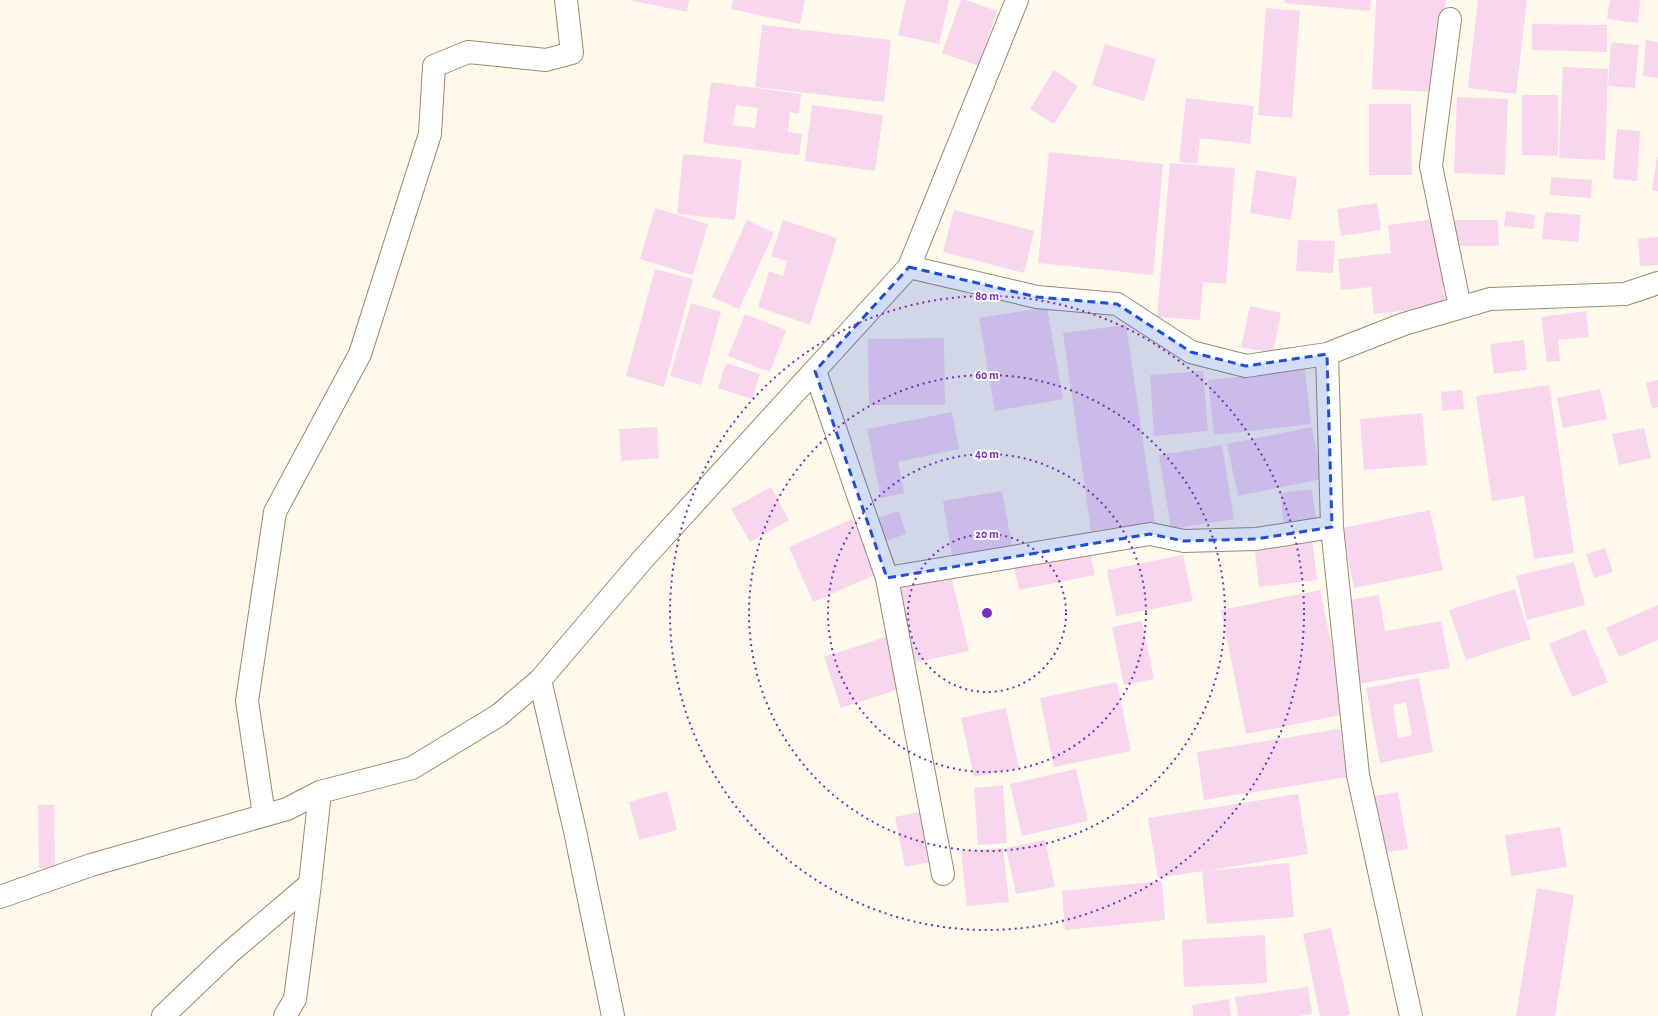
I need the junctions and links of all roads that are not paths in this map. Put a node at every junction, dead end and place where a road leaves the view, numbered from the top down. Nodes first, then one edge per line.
1 (566, 0) edge
2 (1017, 0) edge
3 (1450, 19) dead end
4 (909, 267) junction
5 (1658, 283) edge
6 (1460, 307) junction
7 (1326, 354) junction
8 (815, 371) junction
9 (1332, 527) junction
10 (887, 578) junction
11 (540, 680) junction
12 (320, 792) junction
13 (264, 815) junction
14 (943, 874) dead end
15 (310, 884) junction
16 (0, 897) edge
17 (163, 1016) edge
18 (285, 1016) edge
19 (613, 1016) edge
20 (1411, 1016) edge

1 - 13 street
2 - 4 street
3 - 6 street
4 - 7 street
4 - 8 street
5 - 6 street
6 - 7 street
7 - 9 street
8 - 10 street
8 - 11 street
9 - 10 street
9 - 20 street
10 - 14 street
11 - 12 street
11 - 19 street
12 - 13 street
12 - 15 street
13 - 16 street
15 - 17 street
15 - 18 street

